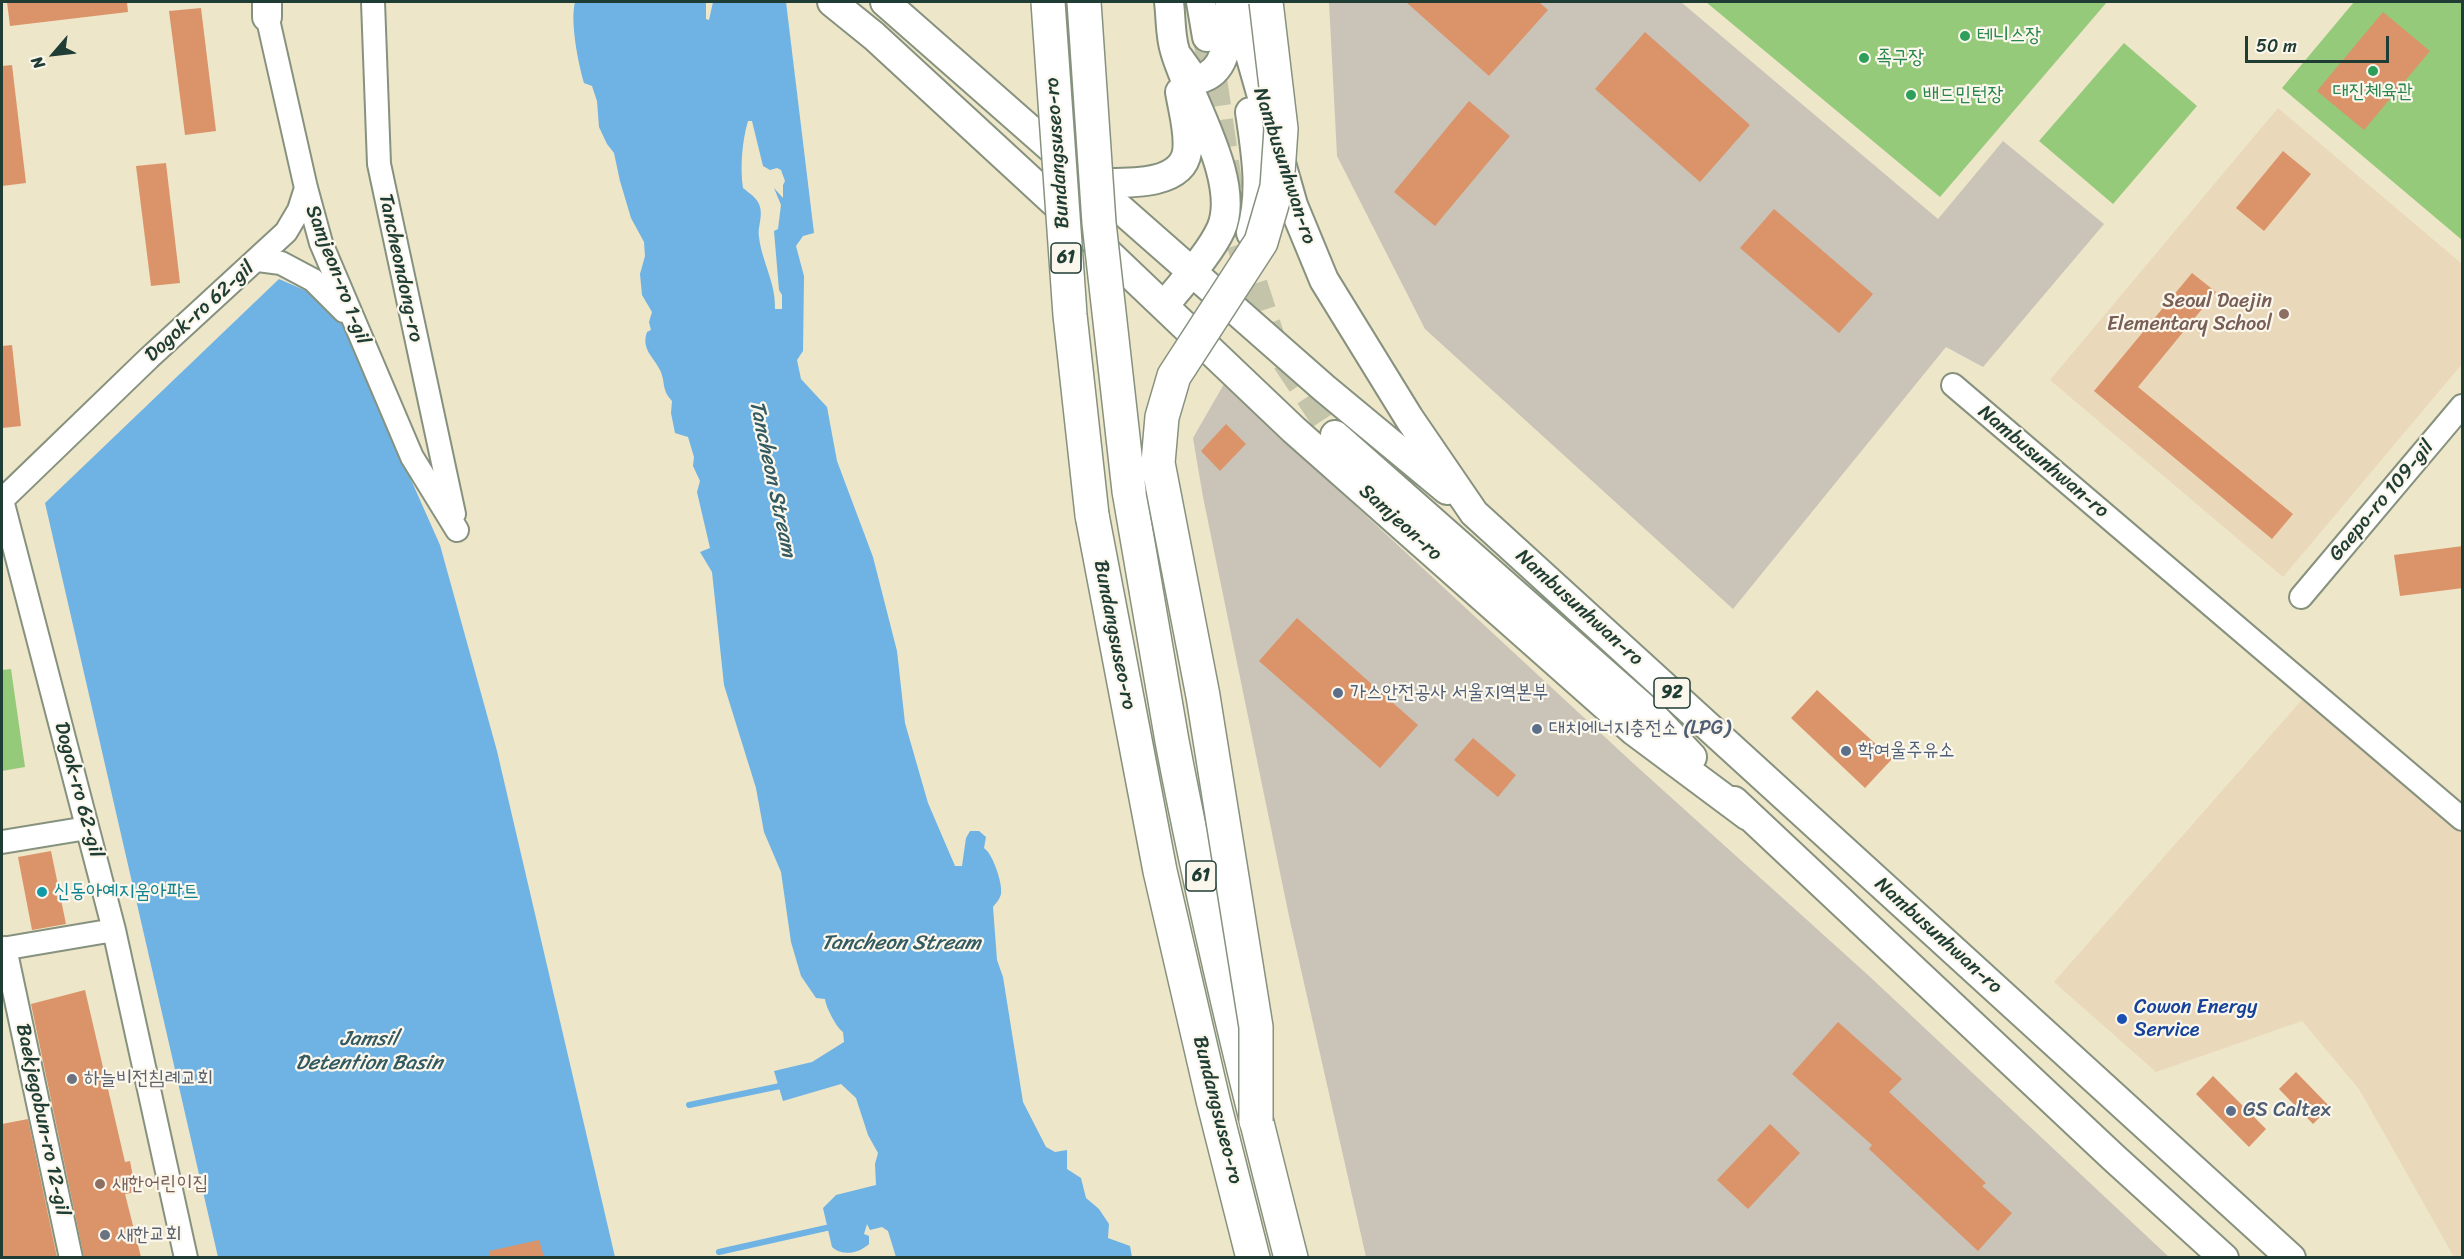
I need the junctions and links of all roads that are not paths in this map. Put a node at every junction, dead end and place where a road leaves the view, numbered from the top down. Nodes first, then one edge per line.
1 (373, 2) edge
2 (832, 2) edge
3 (885, 2) edge
4 (1048, 2) edge
5 (1084, 2) edge
6 (1169, 2) edge
7 (1200, 2) edge
8 (1233, 2) edge
9 (1266, 2) edge
10 (266, 7) edge
11 (1207, 37) tunnel mouth
12 (1174, 51) junction
13 (1086, 181) junction
14 (306, 188) junction
15 (258, 260) junction
16 (1191, 272) junction
17 (1216, 294) junction
18 (1164, 306) junction
19 (351, 317) junction
20 (1189, 330) junction
21 (1953, 385) dead end
22 (2463, 406) edge
23 (1335, 435) tunnel mouth
24 (2, 500) edge
25 (1474, 513) junction
26 (458, 530) joint
27 (2301, 597) dead end
28 (1748, 816) junction
29 (2463, 819) edge
30 (87, 828) junction
31 (2, 842) edge
32 (114, 930) junction
33 (3, 948) edge
34 (1256, 1121) junction
35 (71, 1257) edge
36 (186, 1257) edge
37 (1254, 1257) edge
38 (1291, 1257) edge
39 (2224, 1257) edge
40 (2291, 1257) edge

1 - 26 street, Tancheondong-ro
2 - 18 main road, Samjeon-ro
3 - 13 main road
4 - 37 highway, Bundangsuseo-ro / 61, bridge
5 - 34 highway, Bundangsuseo-ro / 61, bridge
6 - 12 main road
7 - 11 main road
8 - 12 main road
8 - 17 main road
8 - 25 main road, Nambusunhwan-ro / 92
9 - 34 highway, bridge
10 - 14 street, Samjeon-ro 1-gil
12 - 13 main road
12 - 16 main road
13 - 16 main road
14 - 15 street, Dogok-ro 62-gil
14 - 19 street, Samjeon-ro 1-gil
15 - 19 street
15 - 24 street, Dogok-ro 62-gil
16 - 17 main road
16 - 18 main road
17 - 20 main road
17 - 25 main road
18 - 20 main road, Samjeon-ro
19 - 26 street, Samjeon-ro 1-gil
20 - 28 main road, Samjeon-ro
21 - 29 street, Nambusunhwan-ro
22 - 27 street, Gaepo-ro 109-gil
23 - 28 main road, Nambusunhwan-ro / 92
24 - 30 street, Dogok-ro 62-gil
25 - 40 main road, Nambusunhwan-ro / 92
28 - 39 main road, Nambusunhwan-ro / 92
30 - 31 street
30 - 32 street, Dogok-ro 62-gil
32 - 33 street, Baekjegobun-ro 12-gil
32 - 36 street, Dogok-ro 62-gil
33 - 35 street, Baekjegobun-ro 12-gil
34 - 38 highway, Bundangsuseo-ro / 61

